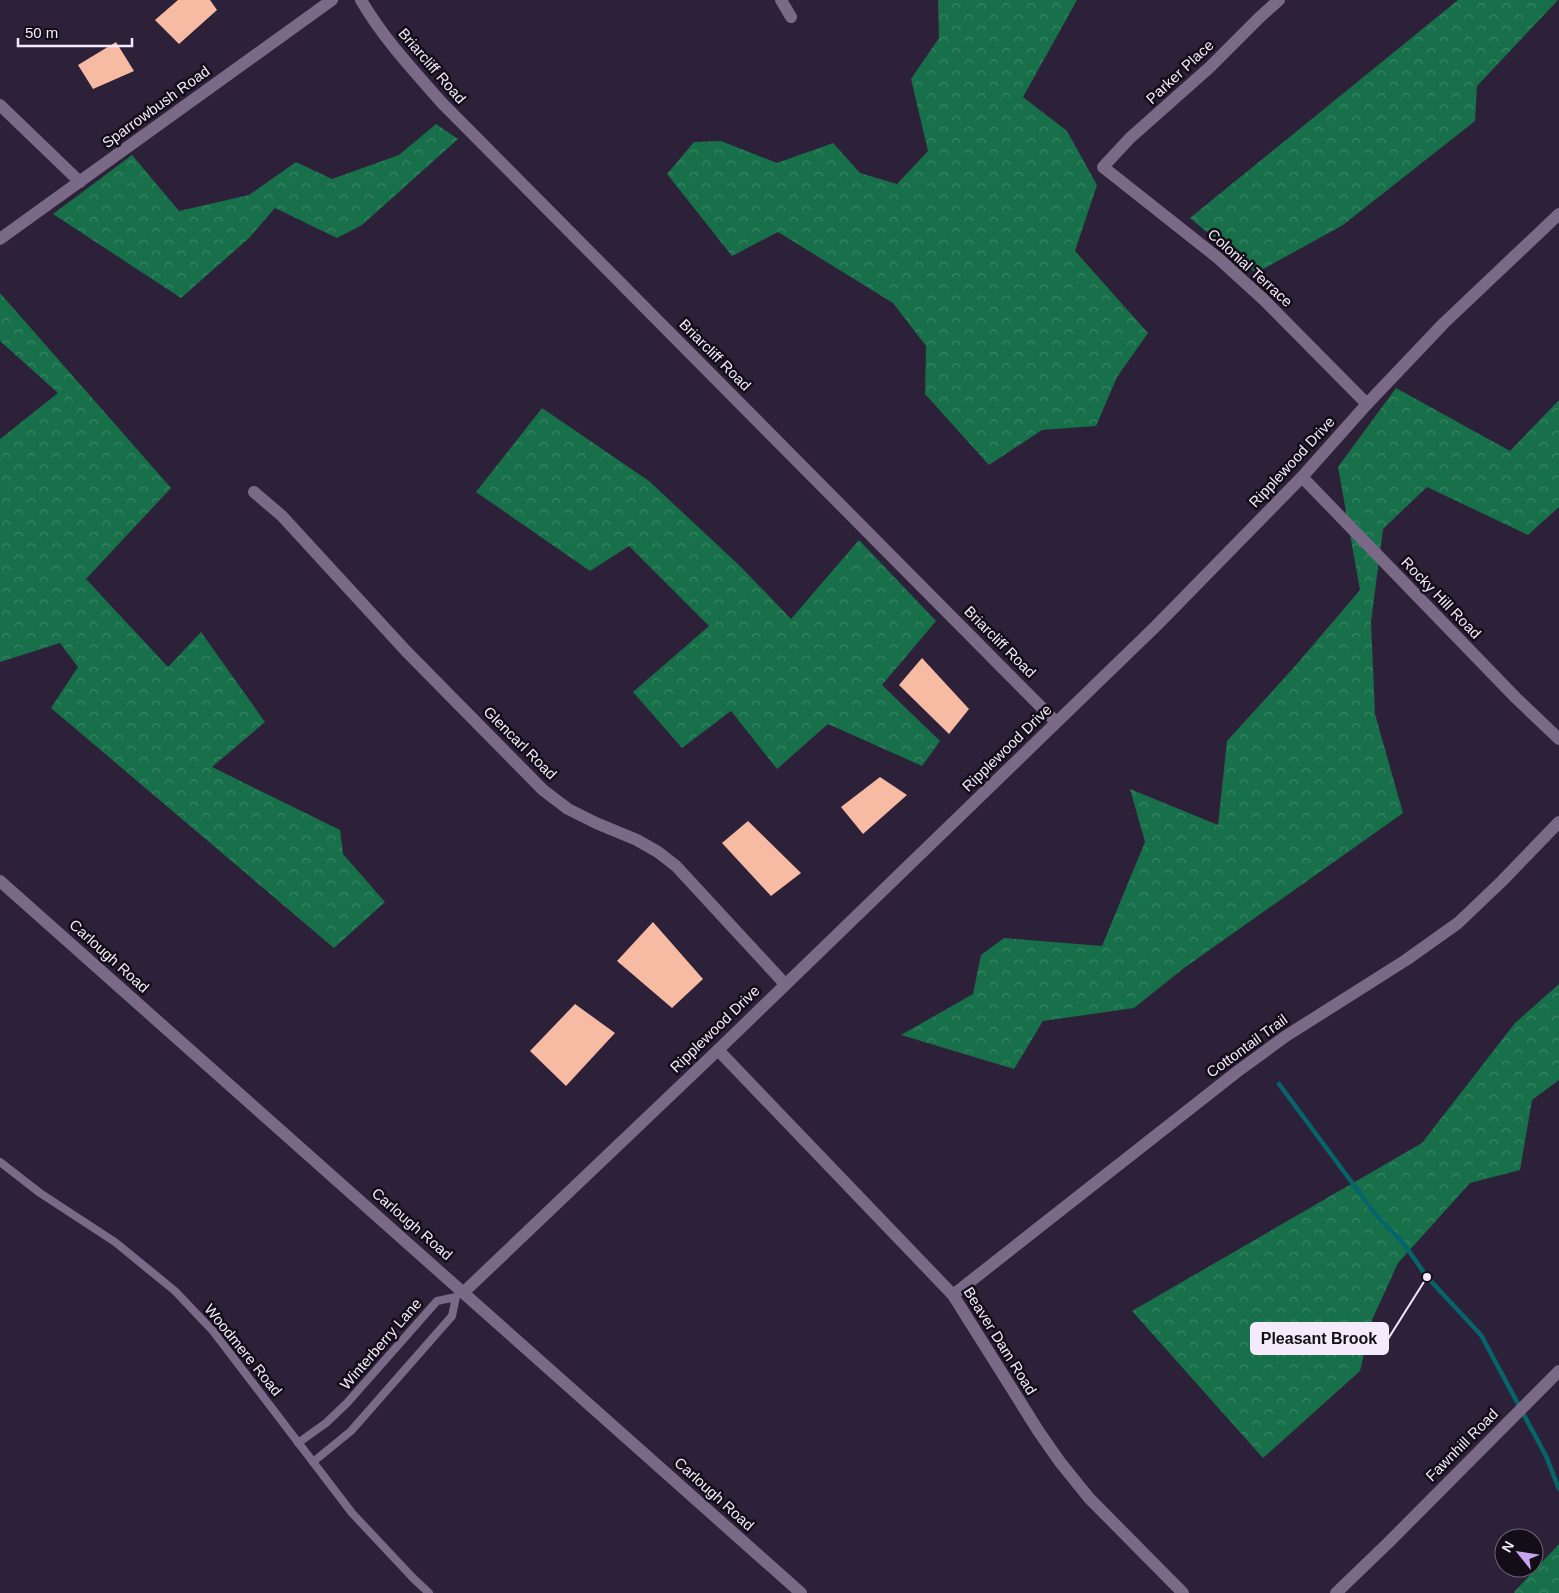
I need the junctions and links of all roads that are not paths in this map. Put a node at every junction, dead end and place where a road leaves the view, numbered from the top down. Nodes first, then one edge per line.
1 (332, 0) edge
2 (362, 0) edge
3 (781, 0) edge
4 (1280, 0) edge
5 (791, 17) dead end
6 (0, 105) edge
7 (1103, 167) joint
8 (80, 182) junction
9 (1559, 214) edge
10 (0, 239) edge
11 (1367, 404) junction
12 (1302, 477) junction
13 (254, 492) dead end
14 (1056, 722) junction
15 (1559, 739) edge
16 (1559, 822) edge
17 (0, 881) edge
18 (786, 984) junction
19 (718, 1050) junction
20 (0, 1162) edge
21 (460, 1294) junction
22 (953, 1295) junction
23 (1559, 1371) edge
24 (298, 1443) junction
25 (313, 1462) junction
26 (429, 1593) edge
27 (801, 1593) edge
28 (1183, 1593) edge
29 (1336, 1593) edge

1 - 8 street, Sparrowbush Road
2 - 14 street, Briarcliff Road
3 - 5 street
4 - 7 street, Parker Place
6 - 8 street
7 - 11 street, Colonial Terrace
8 - 10 street, Sparrowbush Road
9 - 11 street, Ripplewood Drive
11 - 12 street, Ripplewood Drive
12 - 14 street, Ripplewood Drive
12 - 15 street, Rocky Hill Road
13 - 18 street, Glencarl Road
14 - 18 street, Ripplewood Drive
16 - 22 street, Cottontail Trail
17 - 21 street, Carlough Road
18 - 19 street, Ripplewood Drive
19 - 21 street, Ripplewood Drive
19 - 22 street, Beaver Dam Road
20 - 24 lane, Woodmere Road
21 - 24 lane, Winterberry Lane
21 - 25 lane
21 - 27 street, Carlough Road
22 - 28 street, Beaver Dam Road
23 - 29 street, Fawnhill Road
24 - 25 lane, Woodmere Road
25 - 26 lane, Woodmere Road

